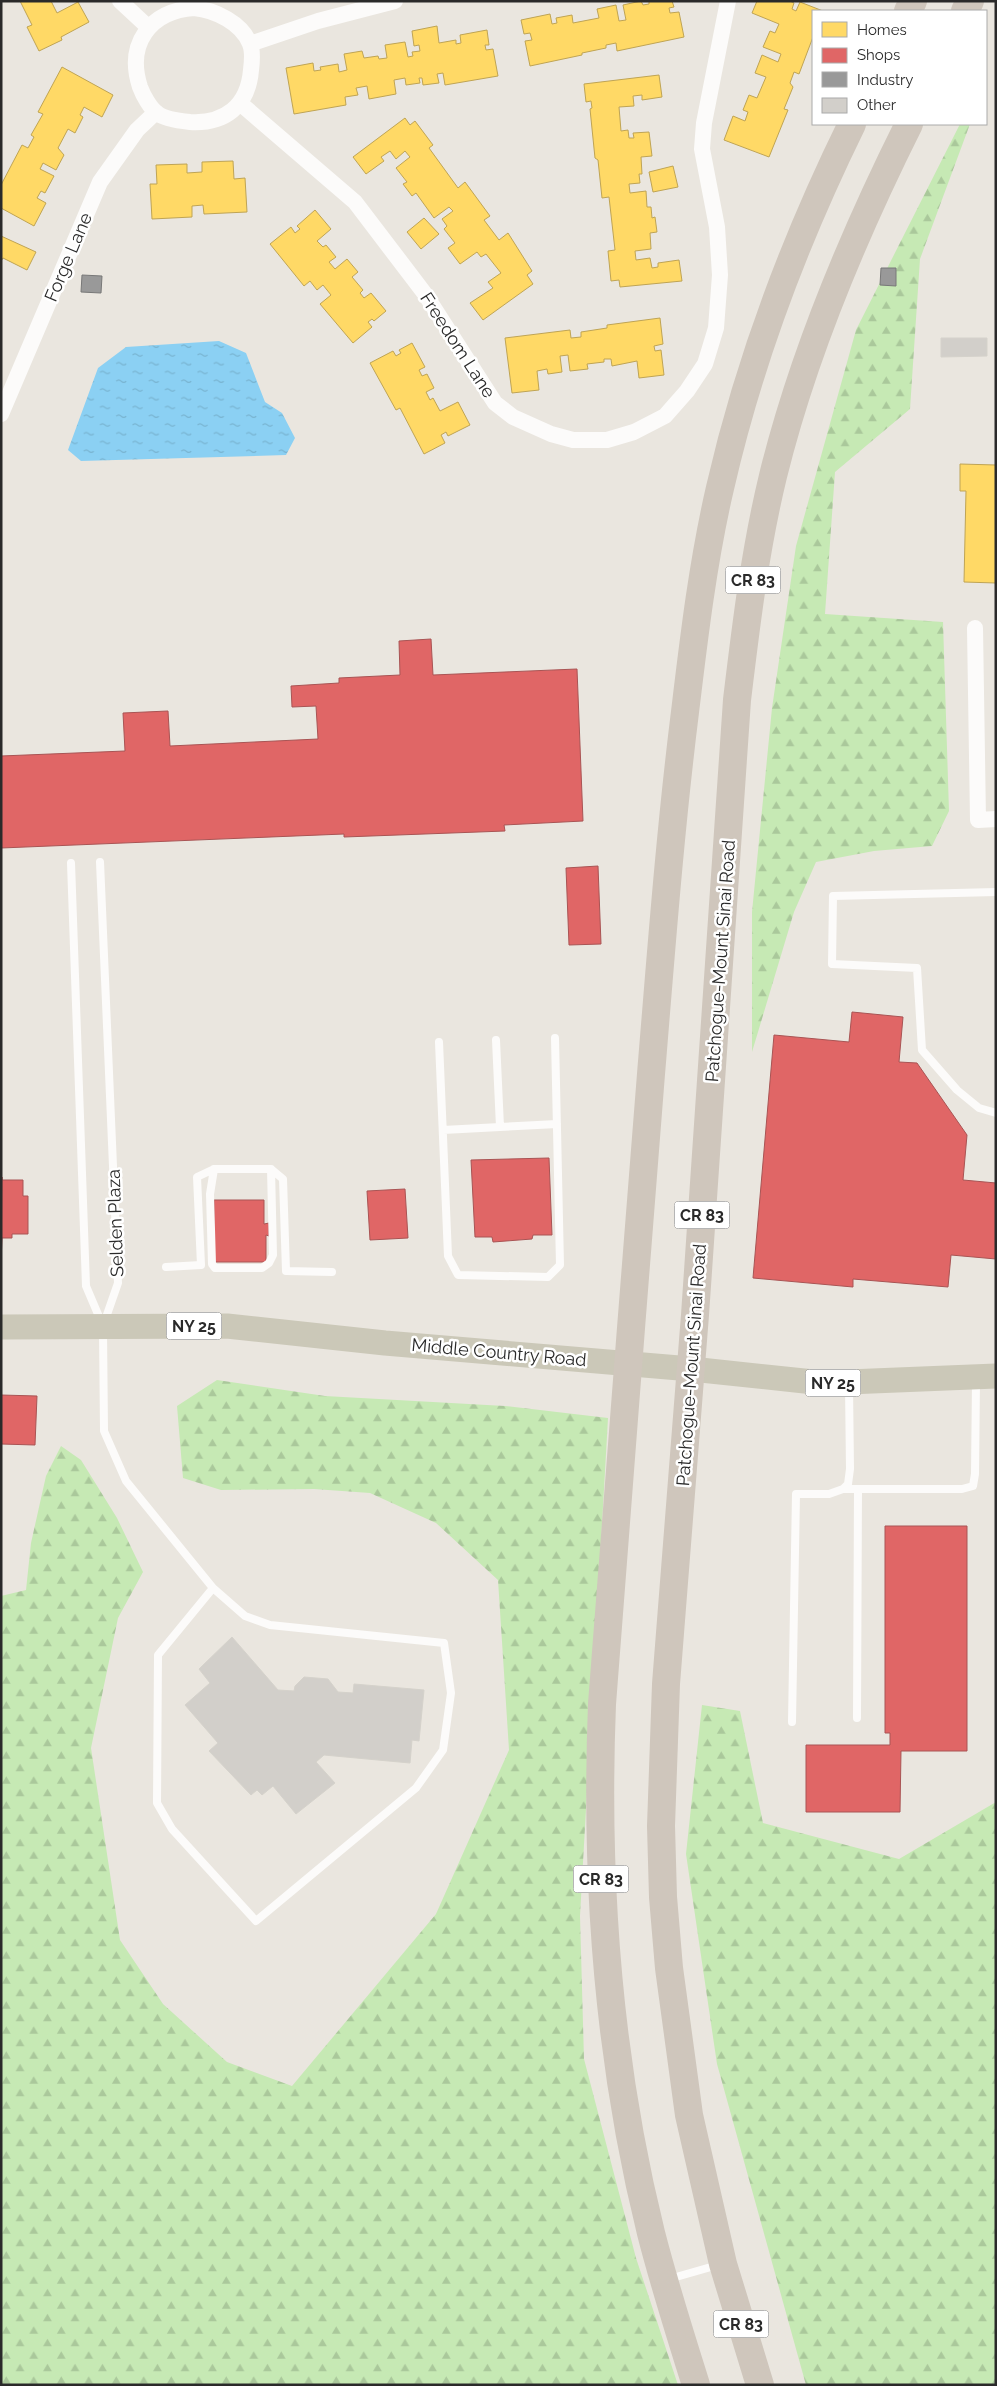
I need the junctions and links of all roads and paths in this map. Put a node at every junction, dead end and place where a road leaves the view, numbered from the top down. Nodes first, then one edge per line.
1 (120, 1) edge
2 (395, 1) edge
3 (728, 1) edge
4 (148, 27) junction
5 (250, 44) junction
6 (241, 104) junction
7 (156, 112) junction
8 (852, 125) edge
9 (909, 125) edge
10 (1, 414) edge
11 (975, 628) dead end
12 (996, 819) edge
13 (100, 862) dead end
14 (71, 863) dead end
15 (996, 892) edge
16 (555, 1038) dead end
17 (496, 1040) dead end
18 (439, 1042) dead end
19 (996, 1113) edge
20 (557, 1124) junction
21 (500, 1127) junction
22 (443, 1130) junction
23 (214, 1169) junction
24 (271, 1169) junction
25 (166, 1267) dead end
26 (332, 1272) dead end
27 (103, 1326) junction
28 (1, 1327) edge
29 (627, 1363) junction
30 (691, 1369) junction
31 (986, 1376) edge
32 (849, 1382) junction
33 (843, 1489) junction
34 (858, 1489) junction
35 (214, 1588) junction
36 (858, 1718) dead end
37 (792, 1722) dead end
38 (723, 2264) junction
39 (664, 2280) junction
40 (696, 2385) edge
41 (760, 2385) edge

1 - 4 street
2 - 5 street
3 - 6 street, Freedom Lane
4 - 5 street
4 - 7 street
5 - 6 street
6 - 7 street
7 - 10 street, Forge Lane
8 - 29 highway, CR 83
9 - 30 highway, Patchogue-Mount Sinai Road / CR 83
11 - 12 street
13 - 27 lane, Selden Plaza
14 - 27 lane, Selden Plaza
15 - 19 lane
16 - 20 lane
17 - 21 lane
18 - 22 lane
20 - 21 lane
20 - 22 lane
21 - 22 lane
23 - 24 lane
23 - 24 lane
23 - 25 lane
24 - 26 lane
27 - 28 main road, Middle Country Road / NY 25
27 - 29 main road, Middle Country Road / NY 25
27 - 35 lane
29 - 30 main road, Middle Country Road / NY 25
29 - 39 highway, CR 83
30 - 32 main road, Middle Country Road / NY 25
30 - 38 highway, Patchogue-Mount Sinai Road / CR 83
31 - 32 main road, Middle Country Road / NY 25
31 - 34 lane
32 - 33 lane
33 - 34 lane
33 - 37 lane
34 - 36 lane
35 - 35 lane
38 - 39 lane
38 - 41 highway, Patchogue-Mount Sinai Road / CR 83
39 - 40 highway, CR 83

